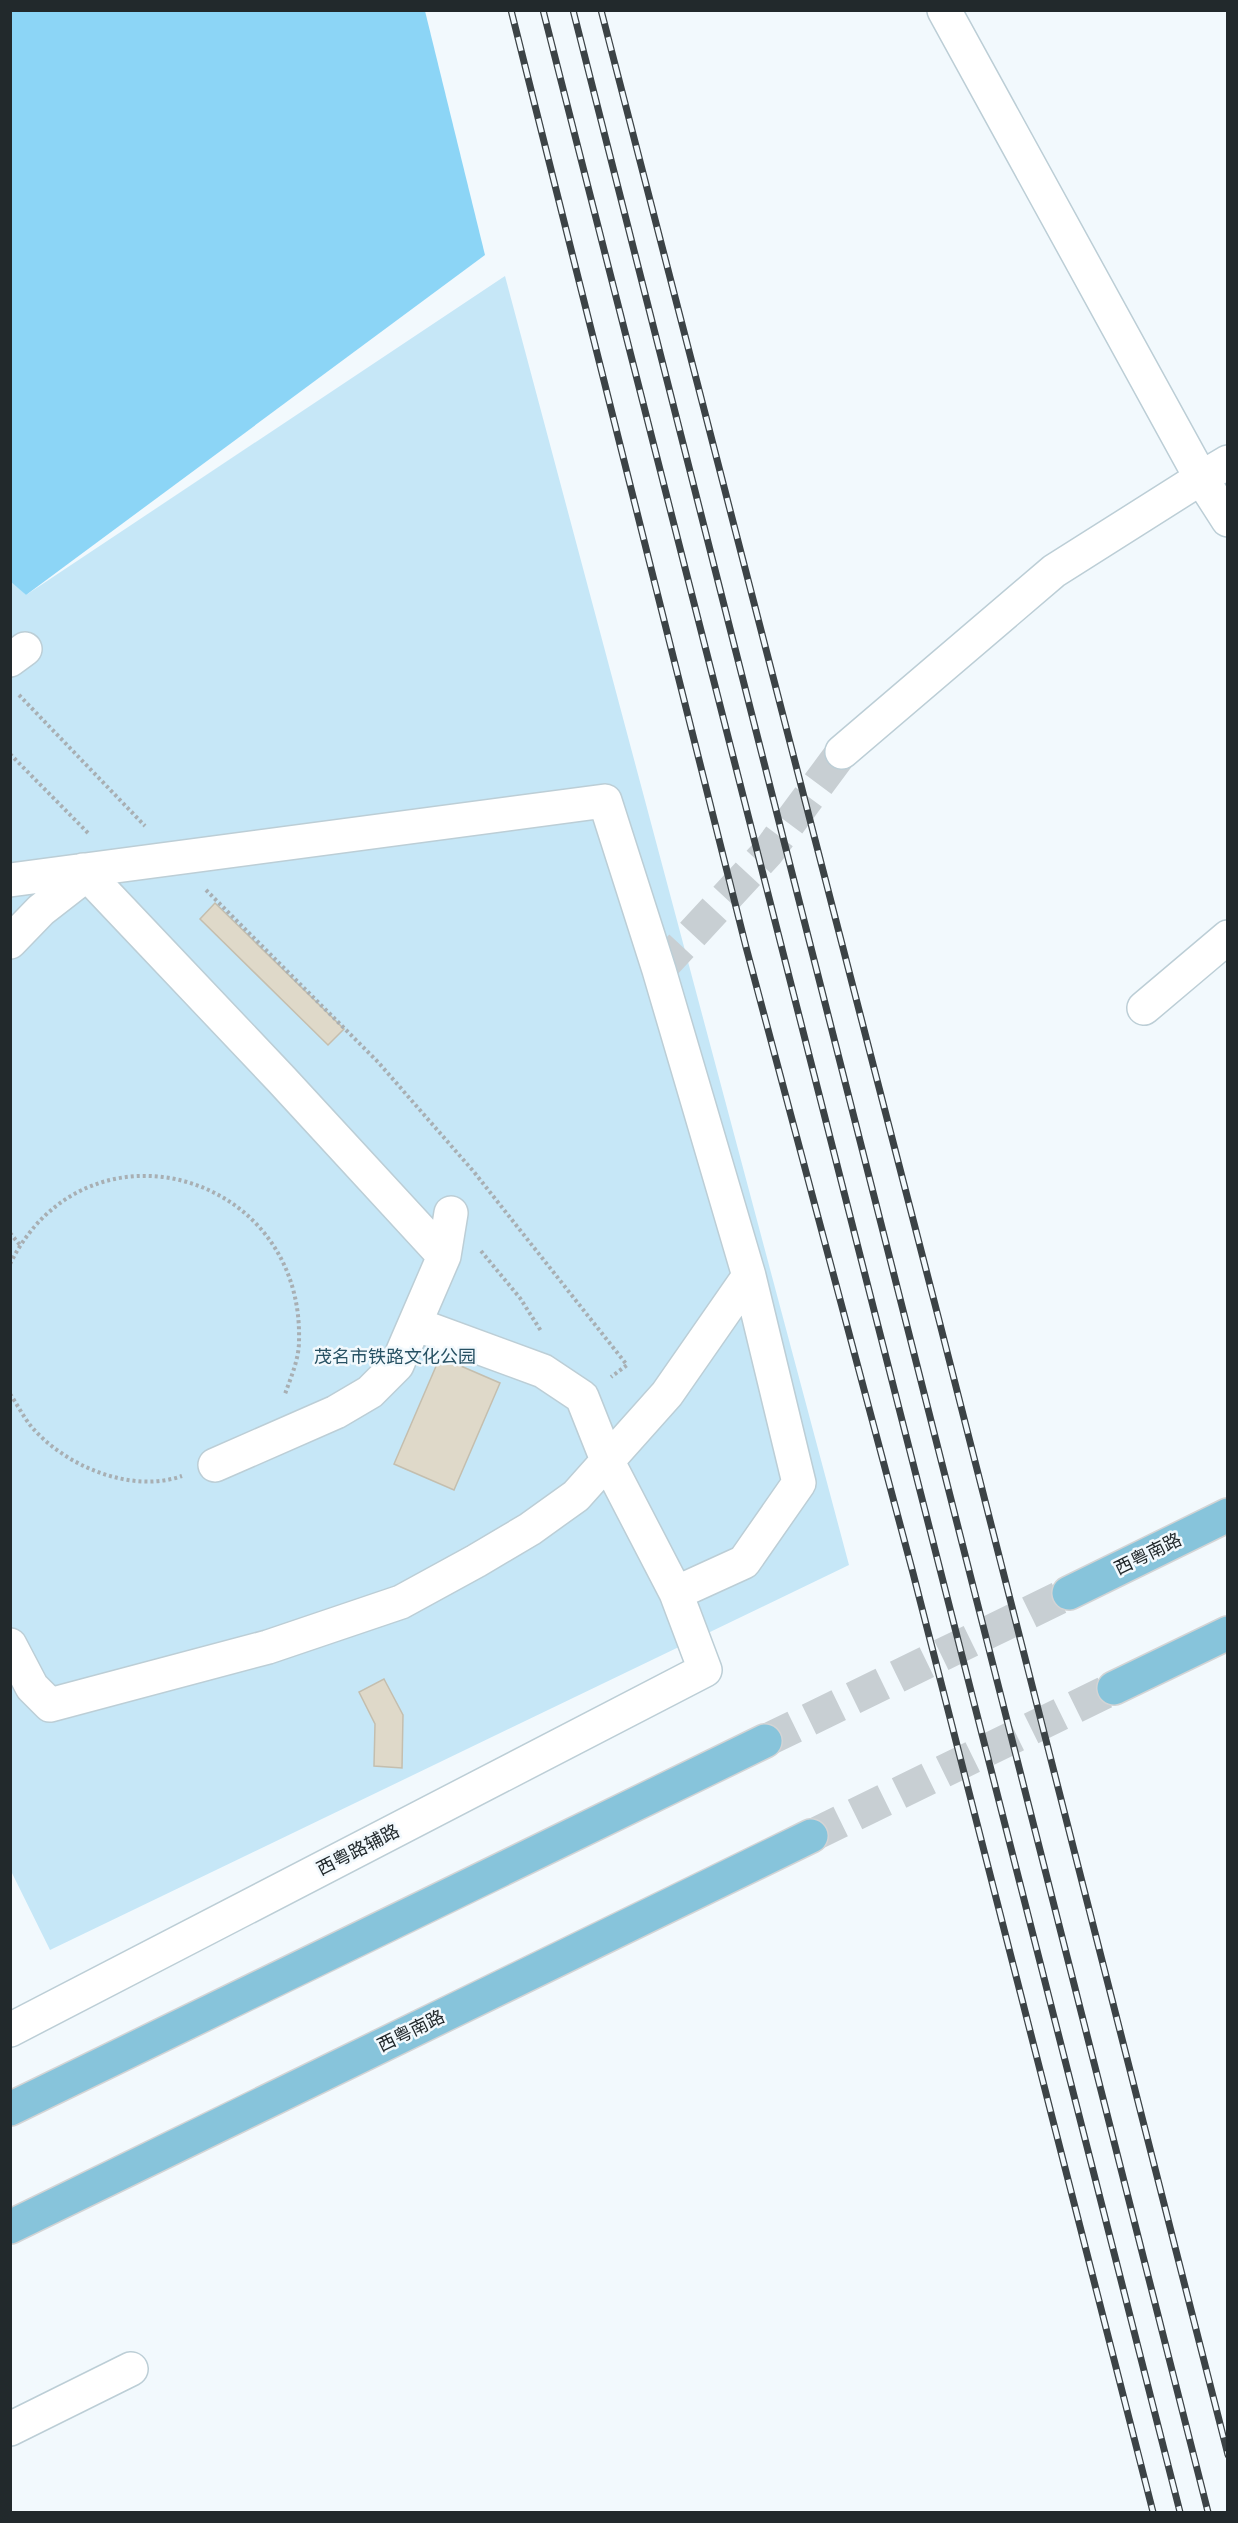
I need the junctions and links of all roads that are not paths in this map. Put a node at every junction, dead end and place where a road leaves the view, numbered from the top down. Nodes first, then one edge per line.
1 (944, 10) edge
2 (1214, 470) edge
3 (1227, 520) edge
4 (842, 752) tunnel mouth
5 (85, 873) junction
6 (10, 880) edge
7 (1227, 937) edge
8 (10, 942) edge
9 (1144, 1008) dead end
10 (451, 1213) dead end
11 (444, 1256) junction
12 (749, 1276) junction
13 (415, 1324) junction
14 (607, 1460) junction
15 (215, 1465) road end
16 (1227, 1515) edge
17 (676, 1593) junction
18 (1069, 1593) tunnel mouth
19 (1227, 1633) edge
20 (10, 1645) edge
21 (1114, 1688) tunnel mouth
22 (765, 1741) tunnel mouth
23 (811, 1836) tunnel mouth
24 (10, 2030) edge
25 (10, 2109) edge
26 (10, 2227) edge
27 (131, 2369) dead end
28 (10, 2429) edge

1 - 2 street
2 - 3 street
2 - 4 street
5 - 6 street
5 - 8 street
5 - 11 street
5 - 12 street
7 - 9 street
10 - 11 street
11 - 13 street
12 - 14 street
12 - 17 street
13 - 14 street
13 - 15 street
14 - 17 street
14 - 20 street
16 - 18 main road, 西粤南路
17 - 24 street, 西粤路辅路
19 - 21 main road
22 - 25 main road
23 - 26 main road, 西粤南路
27 - 28 street

